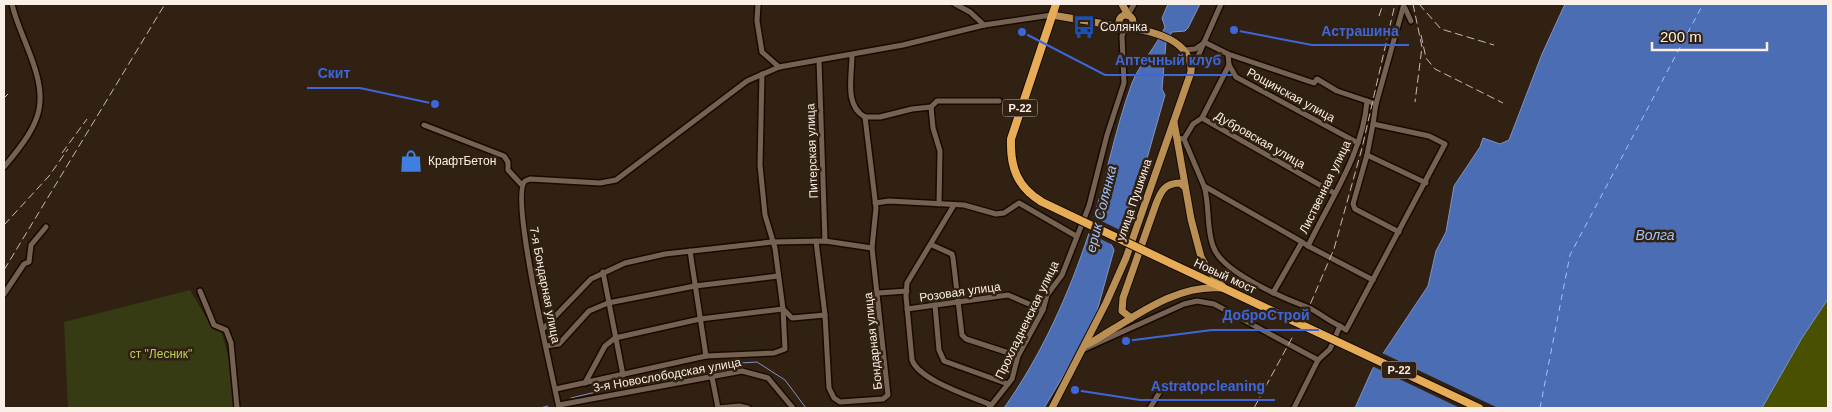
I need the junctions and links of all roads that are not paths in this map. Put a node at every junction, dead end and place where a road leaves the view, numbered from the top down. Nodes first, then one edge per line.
1 (12, 4) edge
2 (758, 4) edge
3 (955, 4) edge
4 (1056, 4) edge
5 (1122, 4) edge
6 (1134, 4) edge
7 (1221, 4) edge
8 (1404, 6) edge
9 (1052, 15) junction
10 (1130, 16) junction
11 (1411, 21) dead end
12 (984, 25) junction
13 (1125, 28) junction
14 (1153, 32) junction
15 (1204, 42) junction
16 (1185, 50) junction
17 (852, 54) junction
18 (1228, 54) junction
19 (819, 60) junction
20 (1229, 65) junction
21 (779, 67) junction
22 (1191, 72) junction
23 (762, 74) junction
24 (999, 101) dead end
25 (1367, 101) junction
26 (1376, 104) junction
27 (931, 106) junction
28 (865, 117) junction
29 (1202, 118) junction
30 (1174, 121) junction
31 (1373, 124) junction
32 (424, 125) dead end
33 (1180, 138) junction
34 (1358, 144) junction
35 (1368, 155) junction
36 (4, 167) edge
37 (1426, 183) junction
38 (521, 184) junction
39 (1204, 186) junction
40 (1185, 187) junction
41 (1334, 193) junction
42 (875, 203) junction
43 (939, 204) junction
44 (954, 205) junction
45 (46, 227) dead end
46 (1399, 232) junction
47 (1076, 236) junction
48 (816, 241) junction
49 (825, 241) junction
50 (772, 242) junction
51 (1302, 242) junction
52 (932, 245) junction
53 (1308, 246) junction
54 (872, 248) junction
55 (690, 251) junction
56 (603, 272) junction
57 (778, 276) junction
58 (1373, 280) junction
59 (695, 286) junction
60 (1224, 288) junction
61 (200, 291) dead end
62 (906, 291) junction
63 (878, 293) junction
64 (1273, 293) junction
65 (4, 294) edge
66 (959, 302) junction
67 (608, 303) junction
68 (935, 305) junction
69 (783, 309) junction
70 (907, 309) junction
71 (1043, 310) junction
72 (826, 315) junction
73 (1131, 318) junction
74 (700, 319) junction
75 (1340, 326) junction
76 (543, 329) junction
77 (615, 338) junction
78 (546, 346) junction
79 (1083, 348) junction
80 (706, 356) junction
81 (1018, 356) junction
82 (1318, 360) junction
83 (623, 375) junction
84 (712, 377) junction
85 (585, 383) junction
86 (1008, 384) junction
87 (556, 389) junction
88 (1161, 390) dead end
89 (558, 404) edge
90 (990, 407) edge
91 (237, 408) edge
92 (718, 408) edge
93 (748, 408) edge
94 (793, 408) edge
95 (1052, 408) edge
96 (1150, 408) edge
97 (1294, 408) edge
98 (1479, 408) edge

1 - 36 street
2 - 21 street
3 - 12 street
4 - 9 highway, Р-22
5 - 10 main road
6 - 10 street
7 - 15 street
8 - 11 street
8 - 26 street
9 - 12 street
9 - 13 main road
9 - 60 highway, Новый мост / Р-22, bridge
10 - 13 main road
10 - 13 main road
10 - 14 main road
12 - 17 street
13 - 14 main road
13 - 47 street, Прохладненская улица
14 - 16 main road
15 - 16 street
15 - 18 street
15 - 22 street
16 - 22 main road
17 - 19 street
17 - 28 street
18 - 20 street
18 - 25 street
19 - 21 street
19 - 49 street, Питерская улица
20 - 29 street
20 - 34 street, Рощинская улица
21 - 23 street
22 - 30 main road, улица Пушкина
23 - 38 street
23 - 50 street
24 - 27 street
25 - 26 street
25 - 34 street, Лиственная улица
26 - 31 street
27 - 28 street
27 - 43 street
28 - 42 street, Бондарная улица
29 - 33 street
29 - 41 street, Дубровская улица
30 - 33 main road
30 - 79 main road, улица Пушкина
31 - 35 street
31 - 37 street
32 - 38 street
33 - 39 street
33 - 40 main road
34 - 41 street, Лиственная улица
35 - 37 street
35 - 46 street
37 - 46 street
38 - 76 street, 7-я Бондарная улица
39 - 51 street
39 - 64 street
40 - 60 main road
40 - 73 main road
41 - 53 street, Лиственная улица
42 - 43 street
42 - 54 street, Бондарная улица
43 - 44 street
44 - 47 street
44 - 52 street
45 - 65 street
46 - 58 street
47 - 71 street, Прохладненская улица
48 - 49 street
48 - 50 street
48 - 72 street
49 - 54 street
50 - 55 street
50 - 57 street
51 - 53 street, Лиственная улица
51 - 64 street, Лиственная улица
52 - 62 street
52 - 66 street
53 - 58 street
54 - 63 street, Бондарная улица
55 - 56 street
55 - 59 street
56 - 67 street
56 - 76 street
57 - 59 street
57 - 69 street
58 - 75 street
59 - 67 street
59 - 74 street
60 - 73 main road
60 - 98 highway, Новый мост / Р-22, bridge
61 - 91 street
62 - 63 street
62 - 70 street
63 - 72 street, Бондарная улица
64 - 75 street
66 - 68 street, Розовая улица
66 - 71 street, Розовая улица
66 - 81 street
67 - 77 street
67 - 78 street
68 - 70 street, Розовая улица
68 - 86 street
69 - 72 street
69 - 74 street
69 - 80 street, 3-я Новослободская улица
70 - 90 street
71 - 81 street, Прохладненская улица
73 - 79 main road
74 - 77 street
74 - 80 street
75 - 82 street
76 - 78 street, 7-я Бондарная улица
77 - 83 street
77 - 85 street
78 - 87 street, 7-я Бондарная улица
79 - 82 street
79 - 95 main road, улица Пушкина
80 - 83 street, 3-я Новослободская улица
81 - 86 street, Прохладненская улица
82 - 97 street
83 - 85 street, 3-я Новослободская улица
84 - 89 street, 3-я Новослободская улица
84 - 92 street
84 - 94 street, 3-я Новослободская улица
85 - 87 street, 3-я Новослободская улица
86 - 90 street, Прохладненская улица
87 - 89 street, 7-я Бондарная улица
88 - 96 street
92 - 93 street

